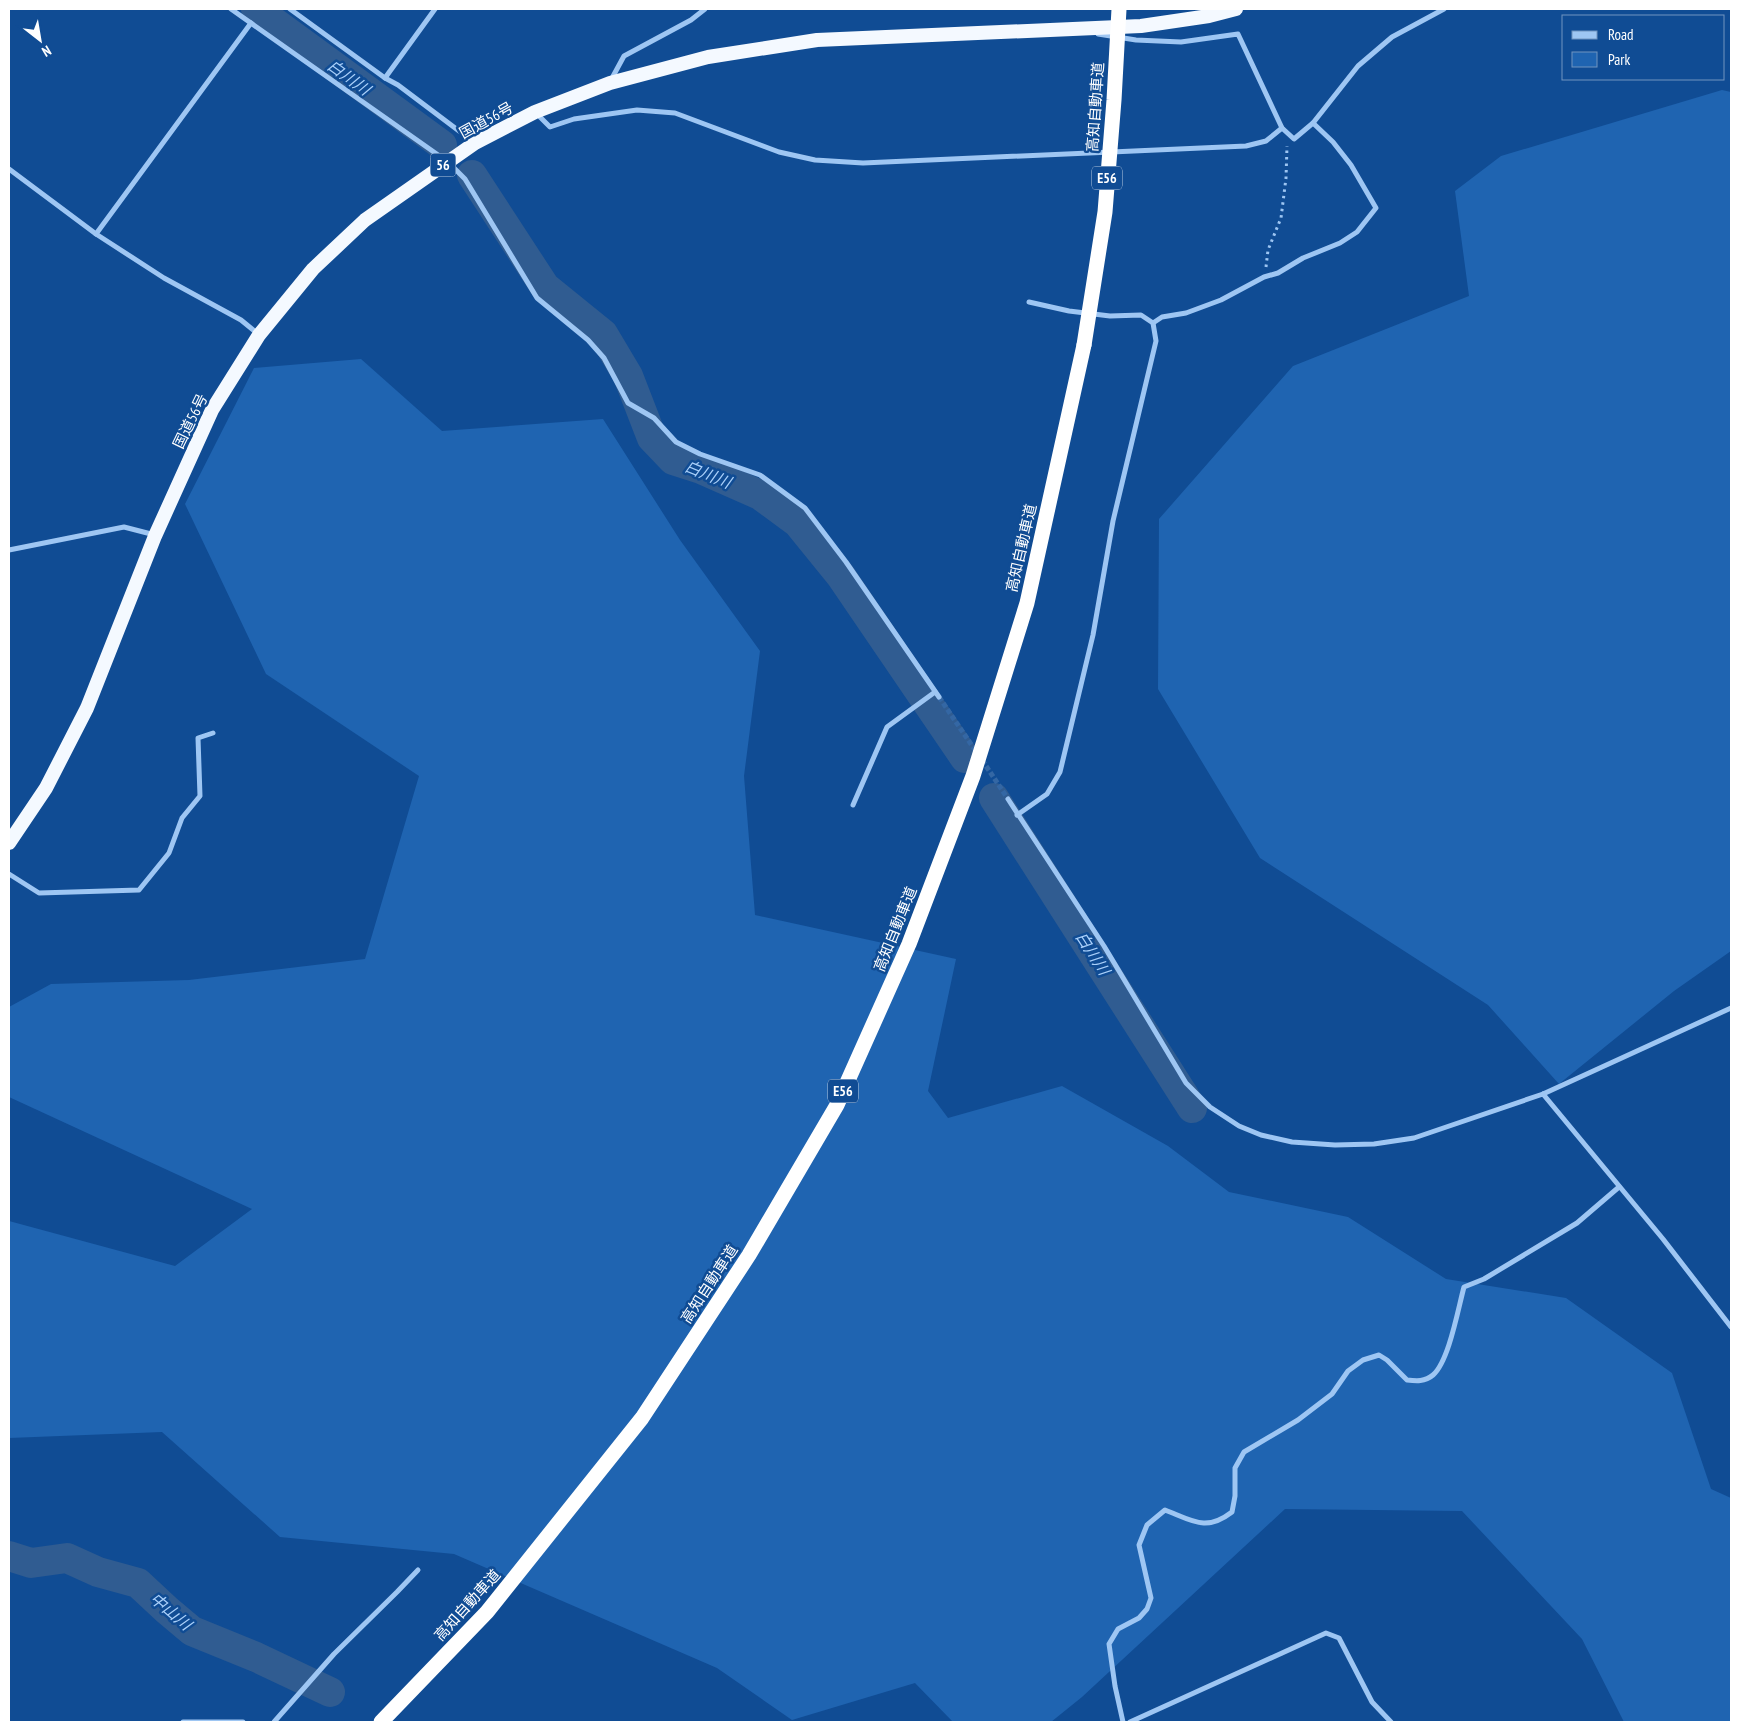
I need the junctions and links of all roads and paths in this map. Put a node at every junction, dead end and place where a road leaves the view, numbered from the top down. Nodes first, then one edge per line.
1 (231, 9) edge
2 (290, 9) edge
3 (435, 9) edge
4 (705, 9) edge
5 (1119, 9) edge
6 (1236, 9) edge
7 (1444, 9) edge
8 (1209, 13) edge
9 (251, 23) junction
10 (1078, 30) junction
11 (385, 78) junction
12 (610, 83) junction
13 (535, 112) junction
14 (1313, 123) junction
15 (1282, 128) junction
16 (1294, 139) junction
17 (475, 143) junction
18 (448, 162) junction
19 (9, 169) edge
20 (96, 234) junction
21 (1264, 277) junction
22 (1029, 302) dead end
23 (1153, 323) junction
24 (259, 335) junction
25 (155, 536) junction
26 (9, 550) edge
27 (935, 692) junction
28 (939, 697) tunnel mouth
29 (213, 733) dead end
30 (1008, 799) tunnel mouth
31 (853, 805) dead end
32 (1017, 815) junction
33 (9, 843) edge
34 (9, 874) edge
35 (1731, 1008) edge
36 (1543, 1094) junction
37 (1619, 1187) junction
38 (1731, 1327) edge
39 (418, 1570) dead end
40 (183, 1722) edge
41 (243, 1722) edge
42 (274, 1722) edge
43 (381, 1722) edge
44 (1123, 1722) edge
45 (1130, 1722) edge
46 (1391, 1722) edge

1 - 9 street
2 - 11 street
3 - 11 street
4 - 12 street
5 - 43 highway, 高知自動車道 / E56, bridge
6 - 8 highway, 国道56号 / 56
7 - 14 street
8 - 10 highway, 国道56号 / 56
9 - 18 street
9 - 20 street
10 - 12 highway, 国道56号 / 56
10 - 15 street
11 - 17 street
12 - 13 highway, 国道56号 / 56
13 - 15 street
13 - 17 highway, 国道56号 / 56
14 - 16 street
14 - 21 street
15 - 16 street
16 - 21 path
17 - 18 highway, 国道56号 / 56
18 - 24 highway, 国道56号 / 56
18 - 27 street
19 - 20 street
20 - 24 street
21 - 23 street
22 - 23 street
23 - 32 street
24 - 25 highway, 国道56号 / 56
25 - 26 street
25 - 33 highway, 国道56号 / 56
27 - 28 street
27 - 31 street
29 - 34 street
30 - 32 street
32 - 36 street
35 - 36 street
36 - 37 street
37 - 38 street
37 - 44 street
39 - 42 street
40 - 41 street
45 - 46 street

